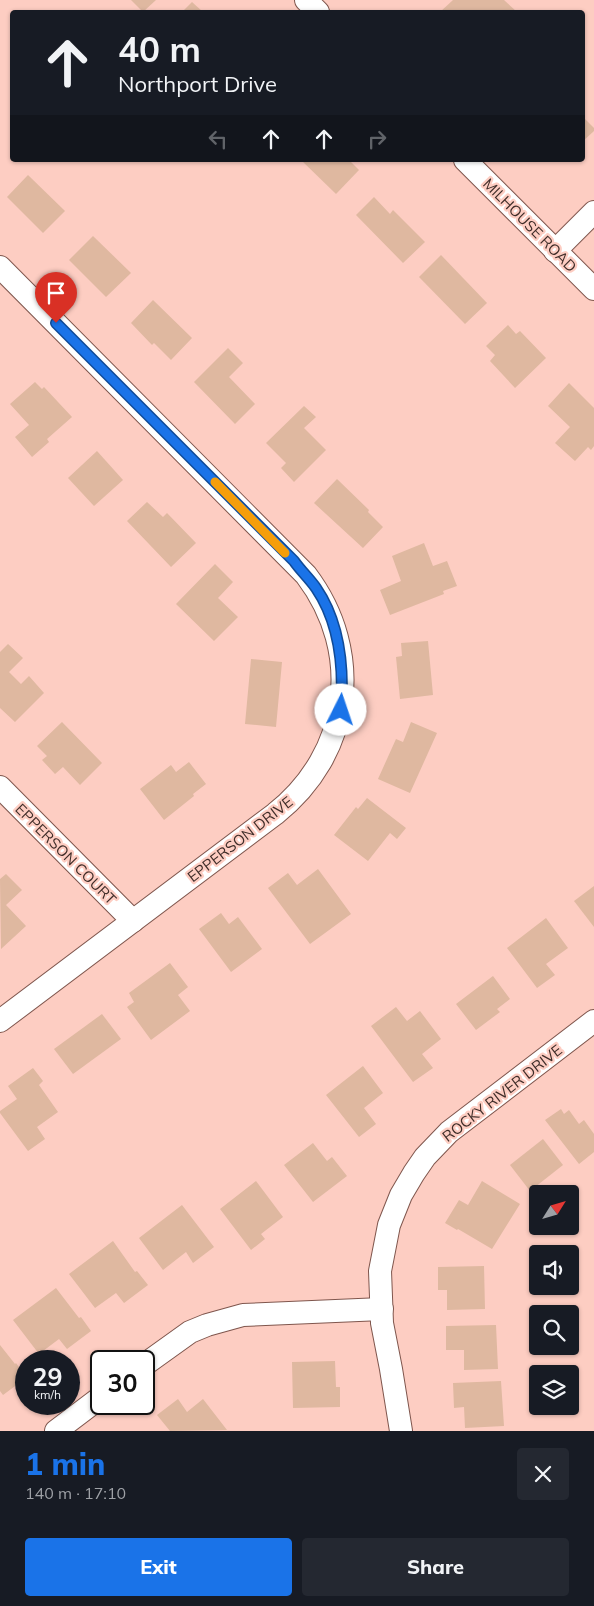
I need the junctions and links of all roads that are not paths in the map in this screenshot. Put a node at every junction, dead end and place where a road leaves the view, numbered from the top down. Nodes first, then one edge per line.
1 (306, 0) edge
2 (316, 10) edge
3 (467, 162) edge
4 (594, 212) edge
5 (556, 251) junction
6 (0, 267) edge
7 (594, 289) edge
8 (0, 787) edge
9 (133, 921) junction
10 (0, 1021) edge
11 (594, 1022) edge
12 (382, 1309) junction
13 (155, 1357) edge
14 (90, 1405) edge
15 (56, 1431) edge
16 (401, 1431) edge

1 - 2 street
3 - 5 street, MILHOUSE ROAD
4 - 5 street
5 - 7 street, MILHOUSE ROAD
6 - 9 street, EPPERSON DRIVE
8 - 9 street, EPPERSON COURT
9 - 10 street, EPPERSON DRIVE
11 - 12 street, ROCKY RIVER DRIVE
12 - 13 street
12 - 16 street, ROCKY RIVER DRIVE
14 - 15 street

